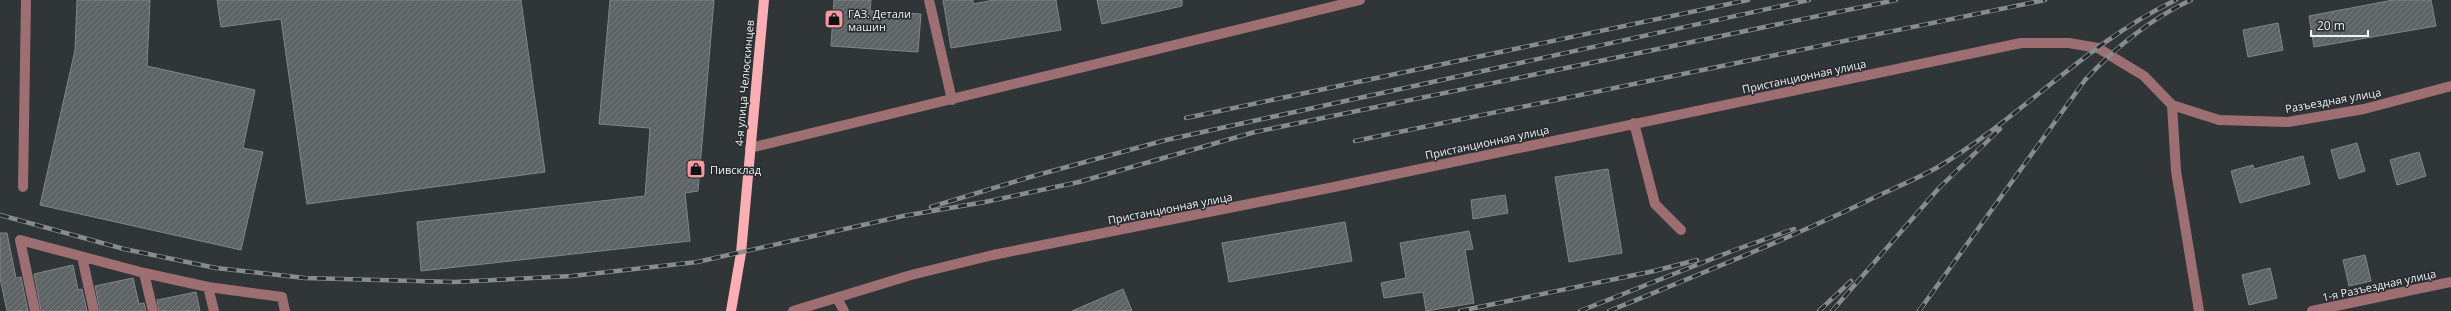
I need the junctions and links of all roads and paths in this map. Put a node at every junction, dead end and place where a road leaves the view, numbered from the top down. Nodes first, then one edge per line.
1 (26, 0) edge
2 (764, 0) edge
3 (929, 0) edge
4 (1360, 0) edge
5 (2451, 86) edge
6 (952, 100) junction
7 (2172, 106) junction
8 (1634, 123) junction
9 (750, 148) junction
10 (23, 187) dead end
11 (1681, 230) dead end
12 (82, 257) junction
13 (144, 273) junction
14 (2451, 282) edge
15 (208, 287) junction
16 (837, 298) junction
17 (35, 311) edge
18 (94, 311) edge
19 (153, 311) edge
20 (214, 311) edge
21 (285, 311) edge
22 (731, 311) edge
23 (794, 311) edge
24 (844, 311) edge
25 (2199, 311) edge
26 (2312, 311) edge

1 - 10 street
2 - 9 main road, 4-я улица Челюскинцев
3 - 6 street
4 - 6 street
5 - 7 street, Разъездная улица
6 - 9 street
7 - 8 street, Пристанционная улица
7 - 25 street
8 - 11 street
8 - 16 street, Пристанционная улица
9 - 22 main road, 4-я улица Челюскинцев
12 - 13 street
12 - 17 street
12 - 18 street
13 - 15 street
13 - 19 street
14 - 26 street, 1-я Разъездная улица
15 - 20 street
15 - 21 street
16 - 23 street, Пристанционная улица
16 - 24 street

